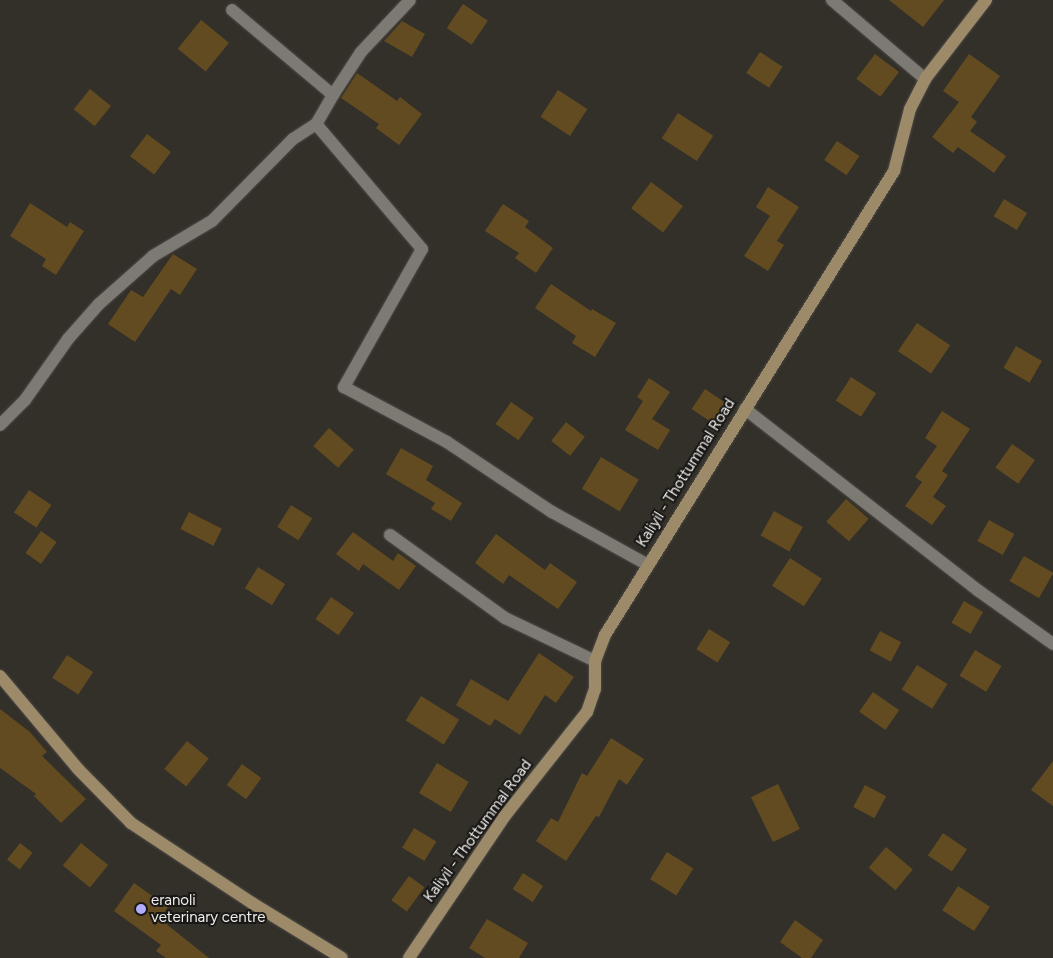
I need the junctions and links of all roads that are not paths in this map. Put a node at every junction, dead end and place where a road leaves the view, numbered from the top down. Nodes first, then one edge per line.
1 (410, 0) edge
2 (832, 0) edge
3 (986, 0) edge
4 (232, 10) dead end
5 (925, 79) junction
6 (332, 95) junction
7 (316, 124) junction
8 (744, 409) junction
9 (0, 425) edge
10 (390, 535) dead end
11 (648, 565) junction
12 (1053, 644) edge
13 (595, 661) junction
14 (0, 676) edge
15 (342, 958) edge
16 (409, 958) edge

1 - 6 street
2 - 5 street
3 - 5 main road, Kaliyil - Thottummal Road
4 - 6 street
5 - 8 main road, Kaliyil - Thottummal Road
6 - 7 street
7 - 9 street
7 - 11 street
8 - 11 main road, Kaliyil - Thottummal Road
8 - 12 street
10 - 13 street
11 - 13 main road, Kaliyil - Thottummal Road
13 - 16 main road, Kaliyil - Thottummal Road
14 - 15 main road

